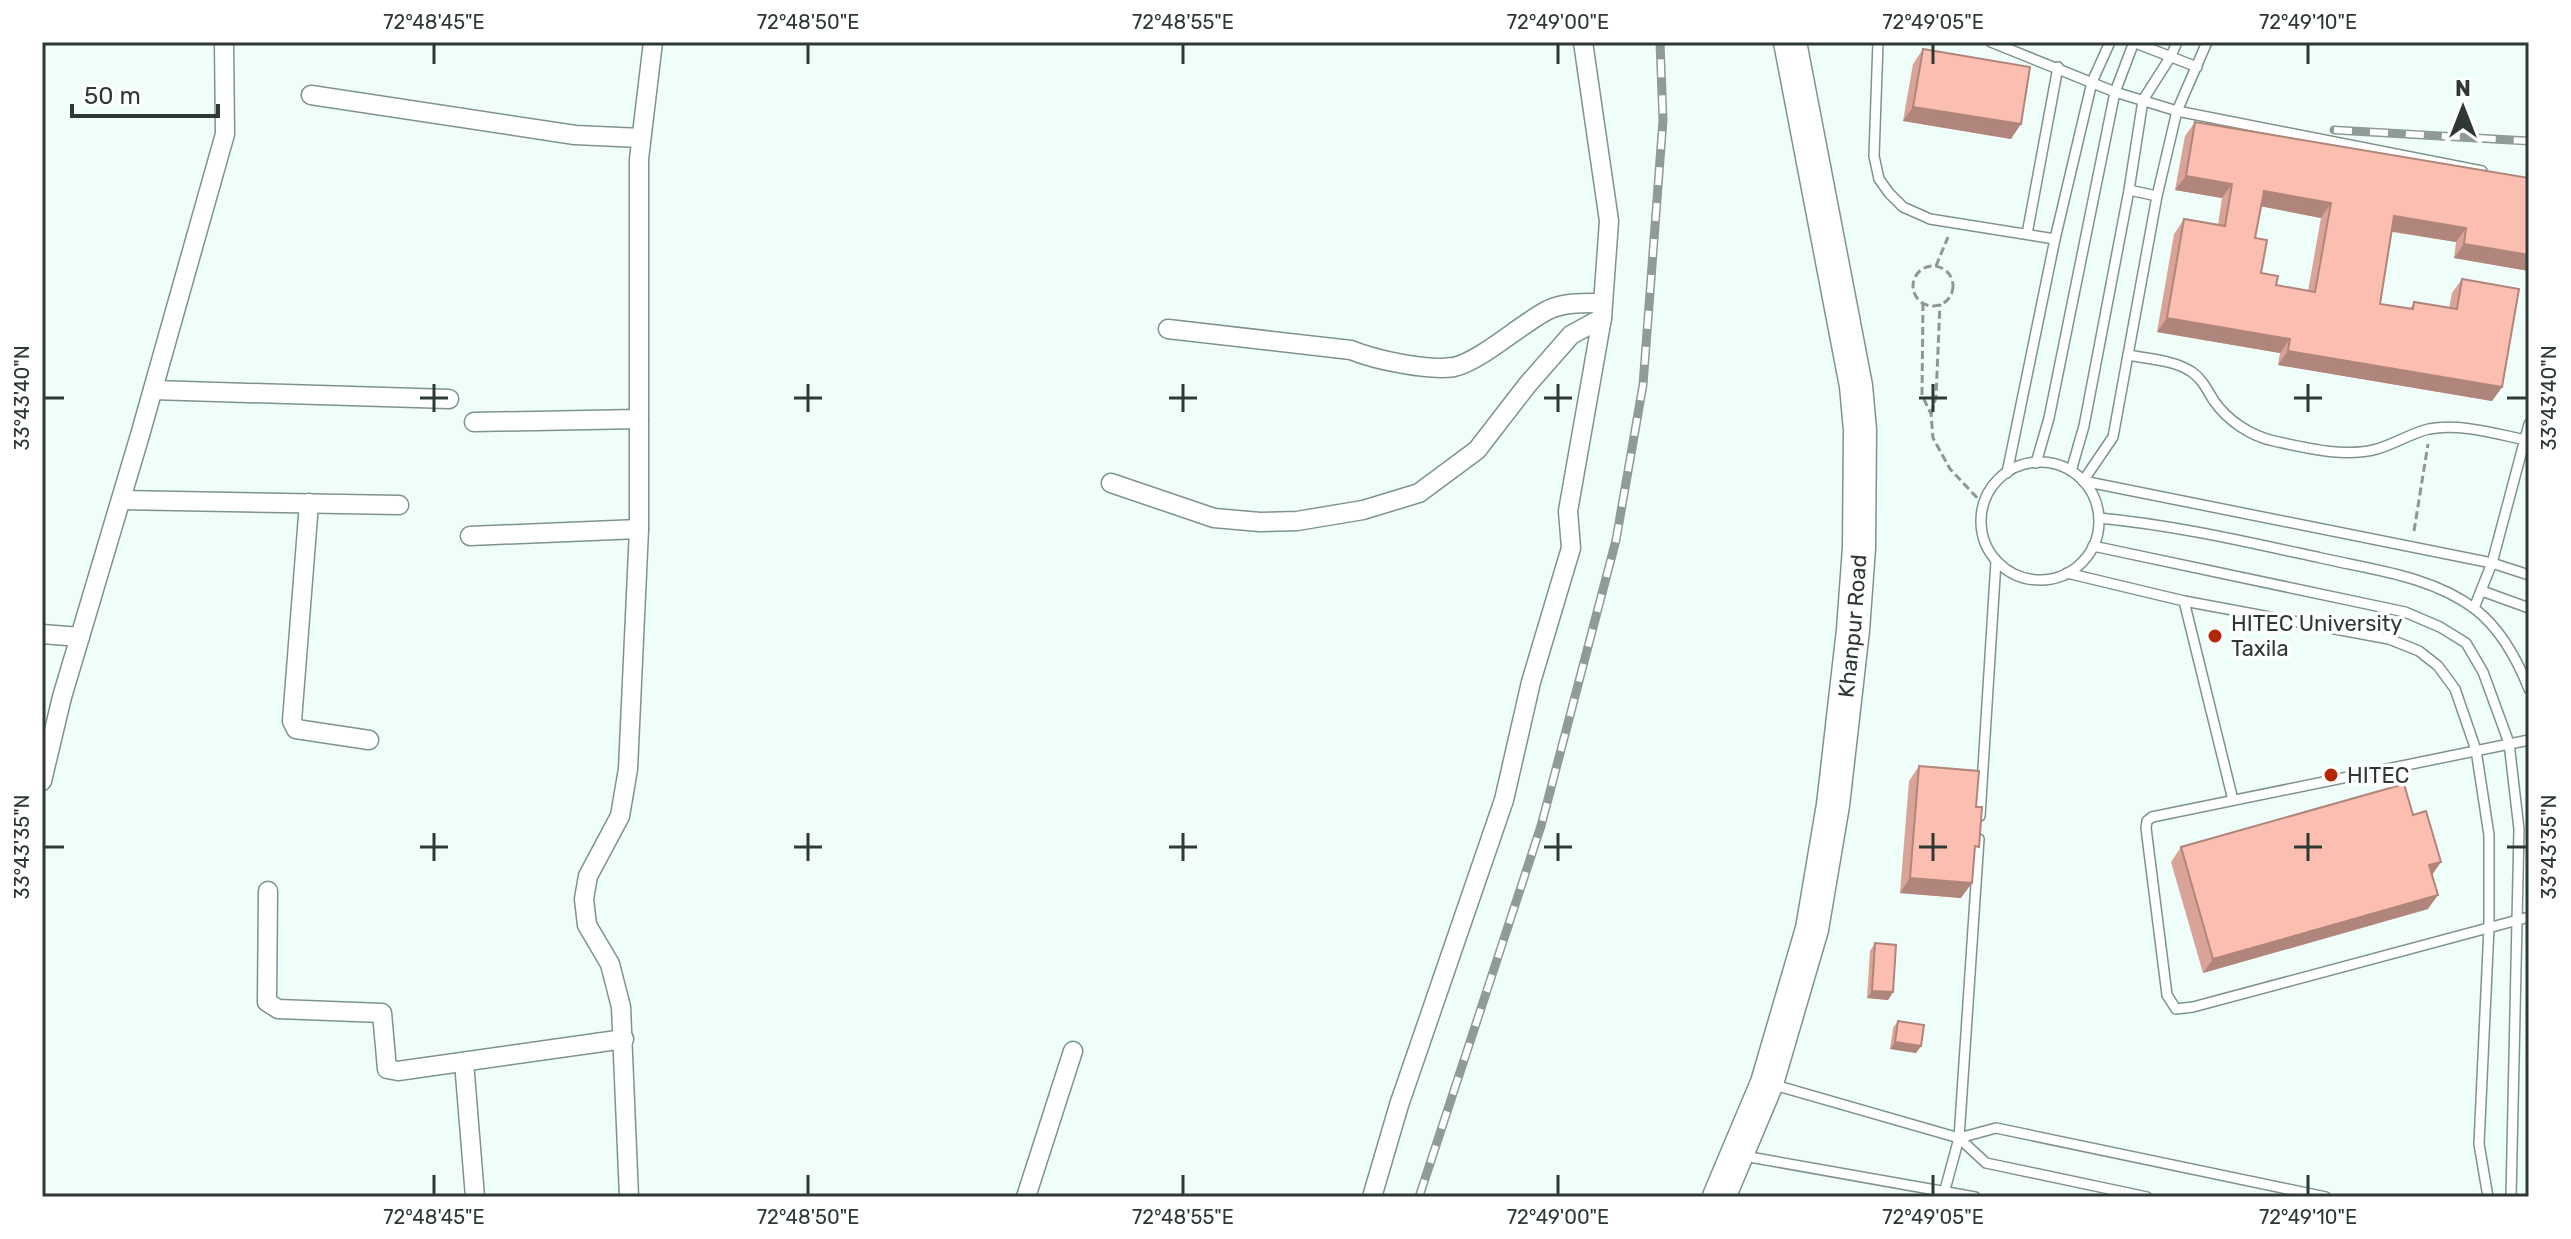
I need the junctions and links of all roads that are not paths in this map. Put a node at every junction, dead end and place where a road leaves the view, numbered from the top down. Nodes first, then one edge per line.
1 (224, 42) edge
2 (653, 42) edge
3 (1583, 42) edge
4 (1790, 42) edge
5 (1878, 42) edge
6 (1991, 42) edge
7 (2110, 42) edge
8 (2134, 42) edge
9 (2177, 42) edge
10 (2207, 42) edge
11 (2171, 56) junction
12 (2058, 67) junction
13 (2197, 67) junction
14 (2092, 82) junction
15 (2115, 92) junction
16 (311, 95) dead end
17 (2143, 100) junction
18 (2177, 111) junction
19 (641, 138) junction
20 (2498, 174) edge
21 (2129, 190) junction
22 (2157, 196) junction
23 (2027, 234) junction
24 (2055, 239) junction
25 (1602, 310) junction
26 (1168, 329) dead end
27 (2128, 355) junction
28 (153, 390) junction
29 (449, 399) dead end
30 (639, 419) junction
31 (474, 422) dead end
32 (2529, 424) edge
33 (2526, 440) junction
34 (2036, 463) junction
35 (2071, 471) junction
36 (2007, 473) junction
37 (2083, 481) junction
38 (1111, 483) dead end
39 (121, 500) junction
40 (309, 503) junction
41 (399, 505) dead end
42 (2099, 518) junction
43 (639, 529) junction
44 (470, 536) dead end
45 (2093, 546) junction
46 (1996, 561) junction
47 (2492, 563) junction
48 (2067, 573) junction
49 (2529, 575) edge
50 (2482, 591) junction
51 (2184, 601) junction
52 (2474, 608) junction
53 (2527, 609) edge
54 (42, 634) edge
55 (80, 637) junction
56 (2529, 689) edge
57 (369, 740) dead end
58 (2529, 740) edge
59 (2509, 743) junction
60 (2476, 750) junction
61 (42, 781) edge
62 (2233, 800) junction
63 (268, 891) dead end
64 (2529, 917) edge
65 (2518, 920) junction
66 (2489, 927) junction
67 (624, 1039) junction
68 (1073, 1051) dead end
69 (464, 1062) junction
70 (1767, 1083) junction
71 (1959, 1138) junction
72 (1737, 1155) junction
73 (1944, 1194) edge
74 (475, 1197) edge
75 (629, 1197) edge
76 (1026, 1197) edge
77 (1372, 1197) edge
78 (1719, 1197) edge
79 (1975, 1197) edge
80 (2147, 1197) edge
81 (2326, 1197) edge
82 (2488, 1197) edge
83 (2511, 1197) edge

1 - 28 street
2 - 19 street
3 - 25 street
4 - 70 highway, Khanpur Road
5 - 23 lane
6 - 12 lane
7 - 14 lane
8 - 11 lane
8 - 15 lane
9 - 11 lane
10 - 13 lane
11 - 13 lane
11 - 17 lane
12 - 14 lane
12 - 23 lane
13 - 18 lane
14 - 15 lane
14 - 24 lane
15 - 17 lane
15 - 34 lane
16 - 19 street
17 - 18 lane
17 - 21 lane
18 - 20 lane
18 - 22 lane
19 - 30 street
21 - 22 lane
21 - 35 lane
22 - 27 lane
23 - 24 lane
24 - 36 lane
25 - 26 street
25 - 38 street
25 - 77 street
27 - 33 lane
27 - 37 lane
28 - 29 street
28 - 39 street
30 - 31 street
30 - 43 street
32 - 33 lane
33 - 47 lane
34 - 35 lane
34 - 36 lane
35 - 37 lane
36 - 46 lane
37 - 42 lane
37 - 47 lane
39 - 40 street
39 - 55 street
40 - 41 street
40 - 57 street
42 - 45 lane
42 - 52 lane
43 - 44 street
43 - 67 street
45 - 48 lane
45 - 59 lane
46 - 48 lane
46 - 71 lane
47 - 49 lane
47 - 50 lane
48 - 51 lane
50 - 52 lane
50 - 53 lane
51 - 60 lane
51 - 62 lane
52 - 56 lane
54 - 55 street
55 - 61 street
58 - 59 lane
59 - 60 lane
59 - 65 lane
60 - 62 lane
60 - 66 lane
62 - 66 lane
63 - 69 street
64 - 65 lane
65 - 66 lane
65 - 83 lane
66 - 82 lane
67 - 69 street
67 - 75 street
68 - 76 street
69 - 74 street
70 - 71 lane
70 - 72 highway, Khanpur Road
71 - 73 lane
71 - 80 lane
71 - 81 lane
72 - 73 lane
72 - 78 highway, Khanpur Road
73 - 79 lane

